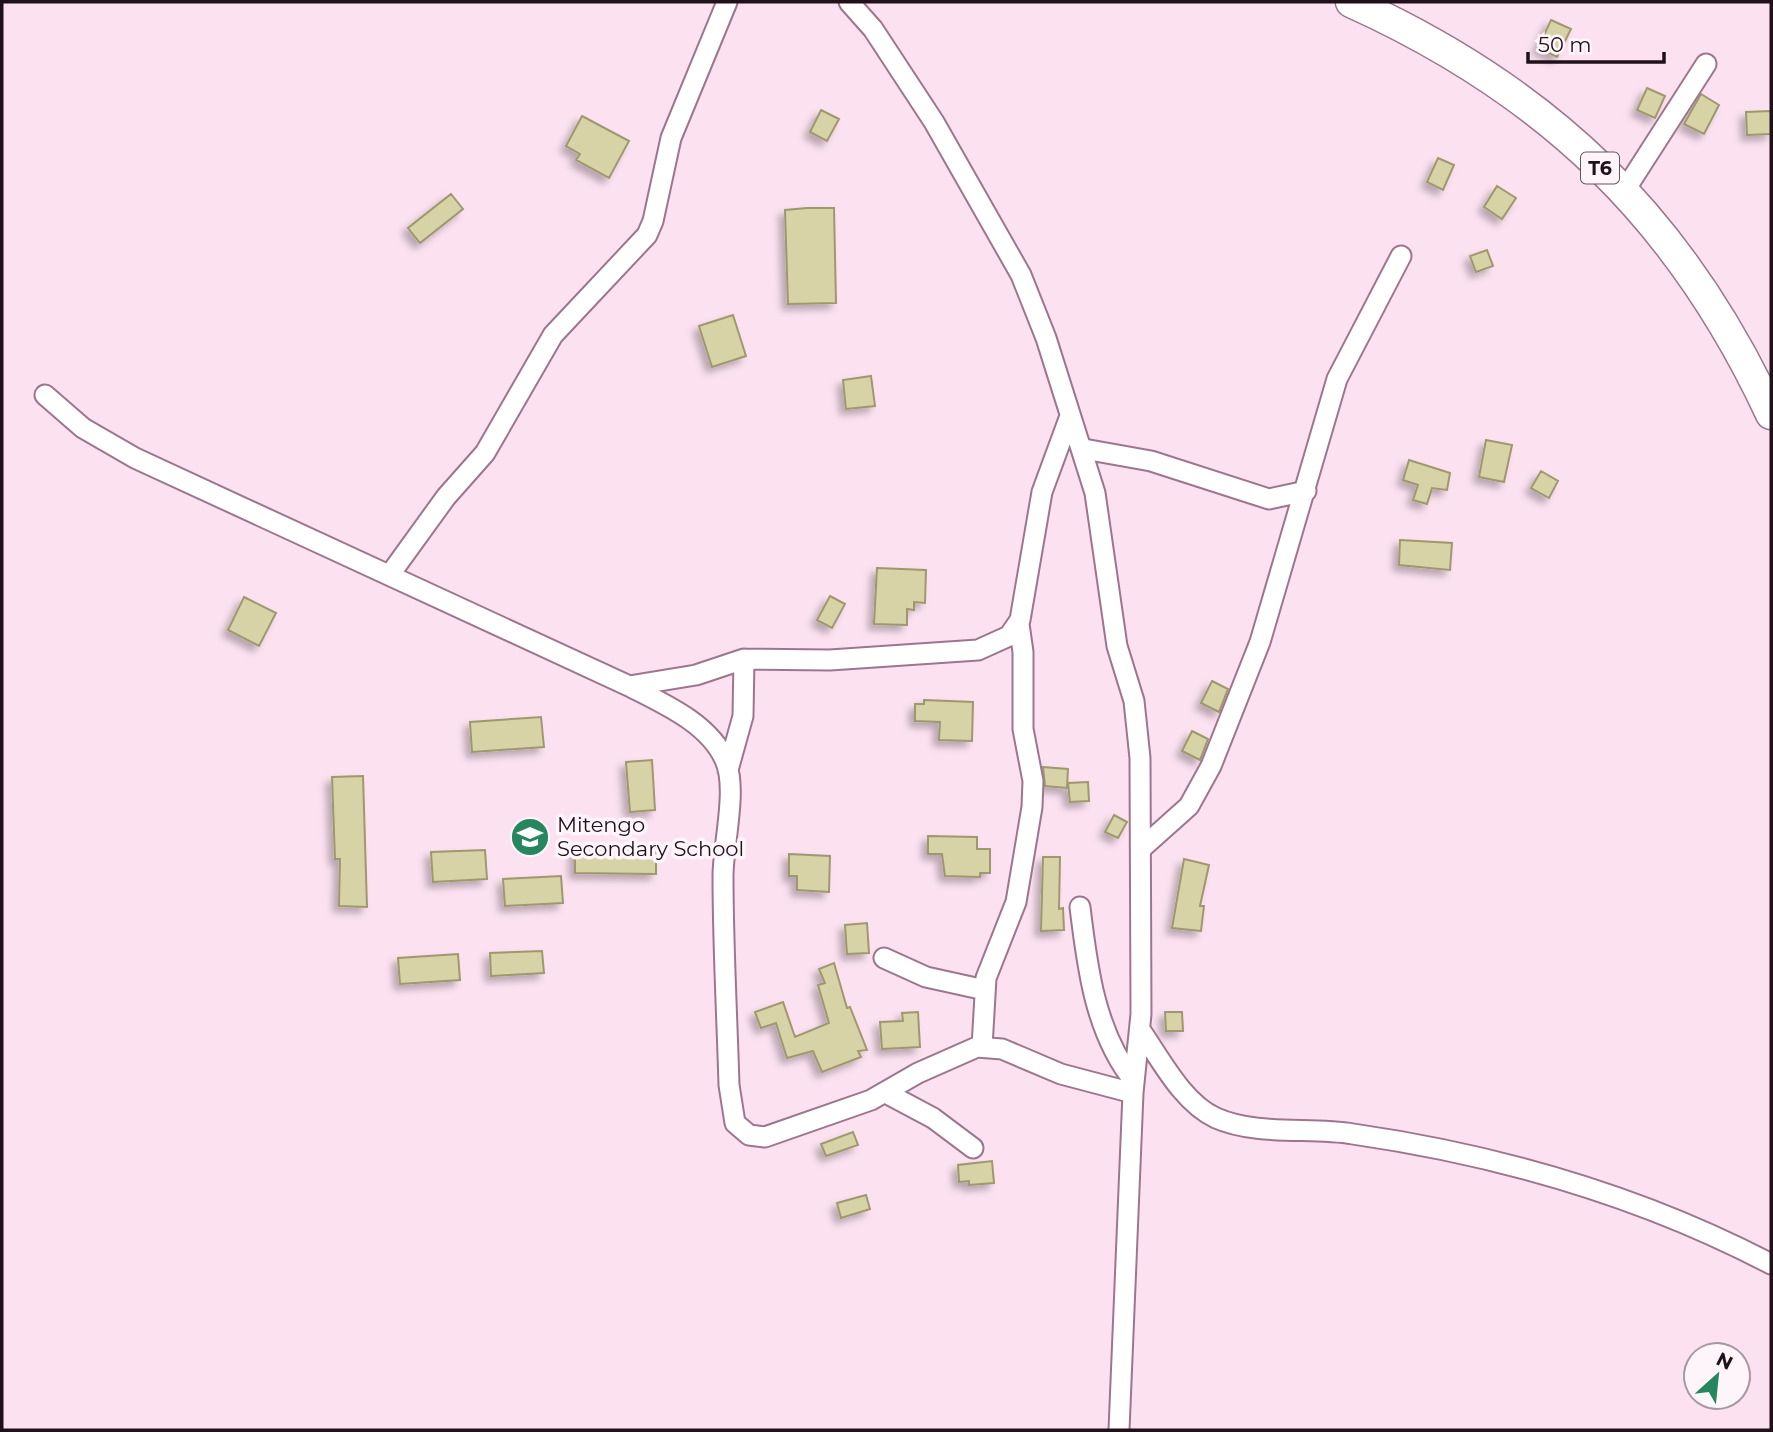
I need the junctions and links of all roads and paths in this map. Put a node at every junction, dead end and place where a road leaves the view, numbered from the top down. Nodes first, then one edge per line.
1 (727, 2) edge
2 (849, 2) edge
3 (1351, 2) edge
4 (1706, 64) dead end
5 (1625, 190) junction
6 (1401, 256) dead end
7 (45, 395) dead end
8 (1771, 414) edge
9 (1070, 416) junction
10 (1084, 449) junction
11 (1306, 491) junction
12 (391, 573) junction
13 (1019, 624) junction
14 (744, 659) junction
15 (629, 686) junction
16 (728, 770) junction
17 (1142, 848) junction
18 (1080, 907) dead end
19 (884, 958) dead end
20 (985, 990) junction
21 (1141, 1031) junction
22 (982, 1047) junction
23 (1134, 1087) junction
24 (886, 1093) junction
25 (973, 1148) dead end
26 (1771, 1264) edge
27 (1119, 1430) edge

1 - 12 street
2 - 9 street
3 - 5 highway, T6
4 - 5 street
5 - 8 highway, T6
6 - 11 street
7 - 12 street
9 - 10 street
9 - 13 street
10 - 11 street
10 - 17 street
11 - 17 street
12 - 15 street
13 - 14 street
13 - 20 street
14 - 15 street
14 - 16 street
15 - 16 street
16 - 24 street
17 - 21 street
18 - 23 street
19 - 20 street
20 - 22 street
21 - 23 street
21 - 26 street
22 - 23 street
22 - 24 street
23 - 27 street
24 - 25 street

